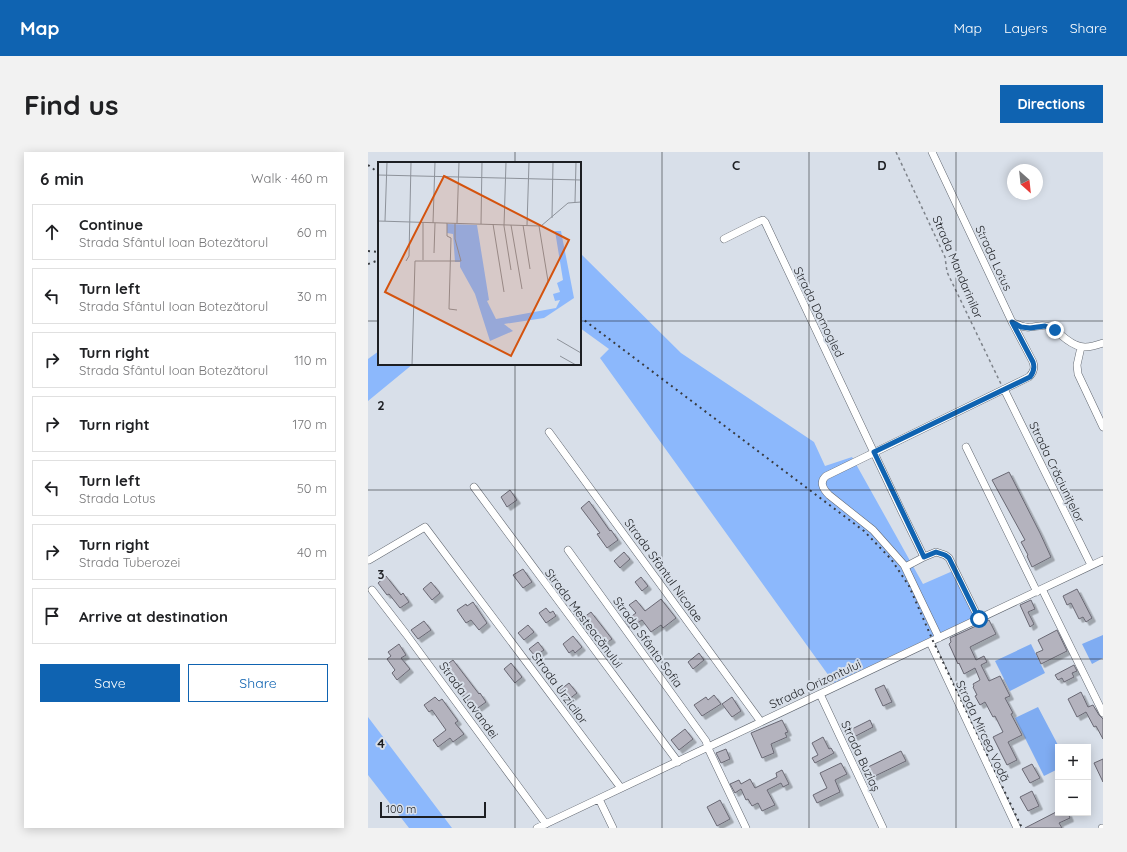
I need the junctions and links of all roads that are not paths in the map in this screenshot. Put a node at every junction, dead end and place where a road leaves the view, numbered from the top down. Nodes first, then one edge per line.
1 (932, 152) edge
2 (724, 239) dead end
3 (1012, 322) junction
4 (1103, 343) edge
5 (1081, 347) junction
6 (1004, 389) junction
7 (1103, 427) edge
8 (549, 432) dead end
9 (966, 447) dead end
10 (874, 452) junction
11 (474, 486) dead end
12 (568, 550) dead end
13 (924, 557) junction
14 (369, 560) dead end
15 (1103, 560) edge
16 (1091, 566) junction
17 (905, 567) junction
18 (372, 590) dead end
19 (1040, 590) junction
20 (979, 619) junction
21 (939, 638) junction
22 (930, 642) junction
23 (820, 694) junction
24 (1103, 713) edge
25 (761, 722) junction
26 (708, 748) junction
27 (678, 762) junction
28 (621, 788) junction
29 (599, 799) junction
30 (546, 824) junction
31 (537, 828) edge
32 (613, 828) edge
33 (746, 828) edge
34 (883, 828) edge
35 (1017, 828) edge

1 - 3 street, Strada Lotus
2 - 10 street, Strada Domogled
3 - 5 street
3 - 6 street, Strada Lotus
4 - 5 street
5 - 7 street
6 - 10 street
6 - 16 street, Strada Crăciunițelor
8 - 25 street, Strada Sfântul Nicolae
9 - 19 street
10 - 13 street
10 - 17 street
11 - 27 street, Strada Mesteacănului
12 - 26 street, Strada Sfânta Sofia
13 - 17 street
13 - 20 street
14 - 28 street, Strada Urzicilor
15 - 16 street, Strada Orizontului
16 - 19 street, Strada Orizontului
17 - 21 street
18 - 30 street, Strada Lavandei
19 - 20 street, Strada Orizontului
19 - 24 street
20 - 21 street, Strada Orizontului
21 - 22 street, Strada Orizontului
22 - 23 street, Strada Orizontului
22 - 35 street, Strada Mircea Vodă
23 - 25 street, Strada Orizontului
23 - 34 street, Strada Buziaș
25 - 26 street, Strada Orizontului
26 - 27 street, Strada Orizontului
26 - 33 street, Strada Sfânta Sofia
27 - 28 street, Strada Orizontului
28 - 29 street, Strada Orizontului
29 - 30 street, Strada Orizontului
29 - 32 street
30 - 31 street, Strada Orizontului

